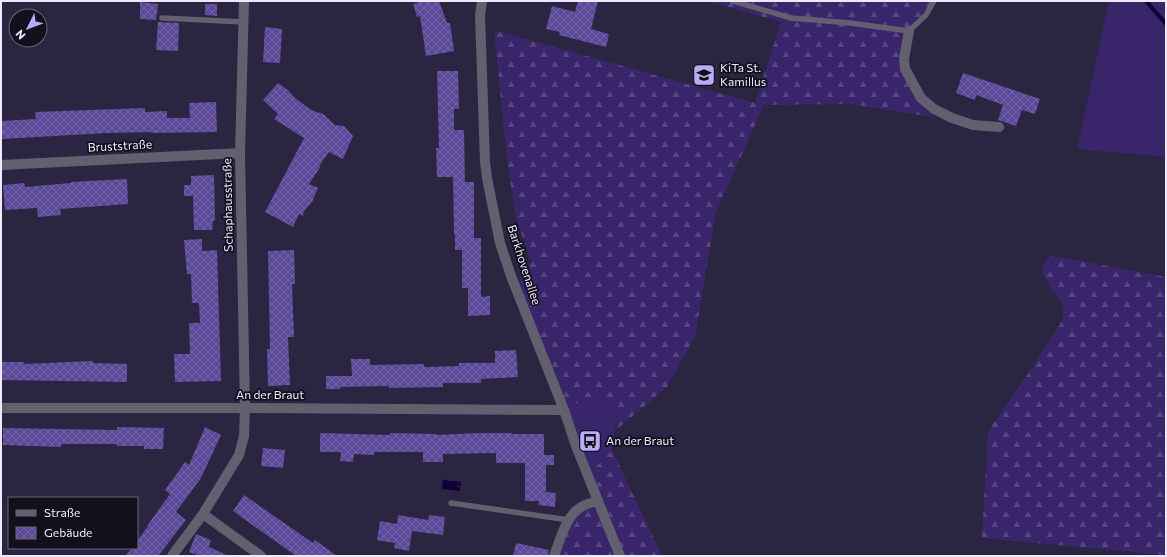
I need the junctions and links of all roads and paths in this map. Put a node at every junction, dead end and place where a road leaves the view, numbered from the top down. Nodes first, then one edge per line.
1 (244, 1) edge
2 (472, 1) edge
3 (482, 1) edge
4 (733, 1) edge
5 (934, 1) edge
6 (480, 15) junction
7 (162, 18) dead end
8 (244, 22) junction
9 (909, 31) junction
10 (999, 127) dead end
11 (240, 153) junction
12 (1, 165) edge
13 (1, 408) edge
14 (245, 408) junction
15 (564, 410) junction
16 (598, 501) junction
17 (451, 503) dead end
18 (203, 514) junction
19 (569, 520) junction
20 (172, 556) edge
21 (261, 556) edge
22 (554, 556) edge
23 (620, 556) edge

1 - 8 street, Schaphausstraße
2 - 6 street
3 - 6 street, Barkhovenallee
4 - 9 lane
5 - 9 lane
6 - 15 street, Barkhovenallee
7 - 8 lane
8 - 11 street, Schaphausstraße
9 - 10 street
11 - 12 street, Bruststraße
11 - 14 street, Schaphausstraße
13 - 14 street, An der Braut
14 - 15 street, An der Braut
14 - 18 street, Schaphausstraße
15 - 16 street, Barkhovenallee
16 - 19 street
16 - 23 street, Barkhovenallee
17 - 19 lane
18 - 20 street, Schaphausstraße
18 - 21 street
19 - 22 street

